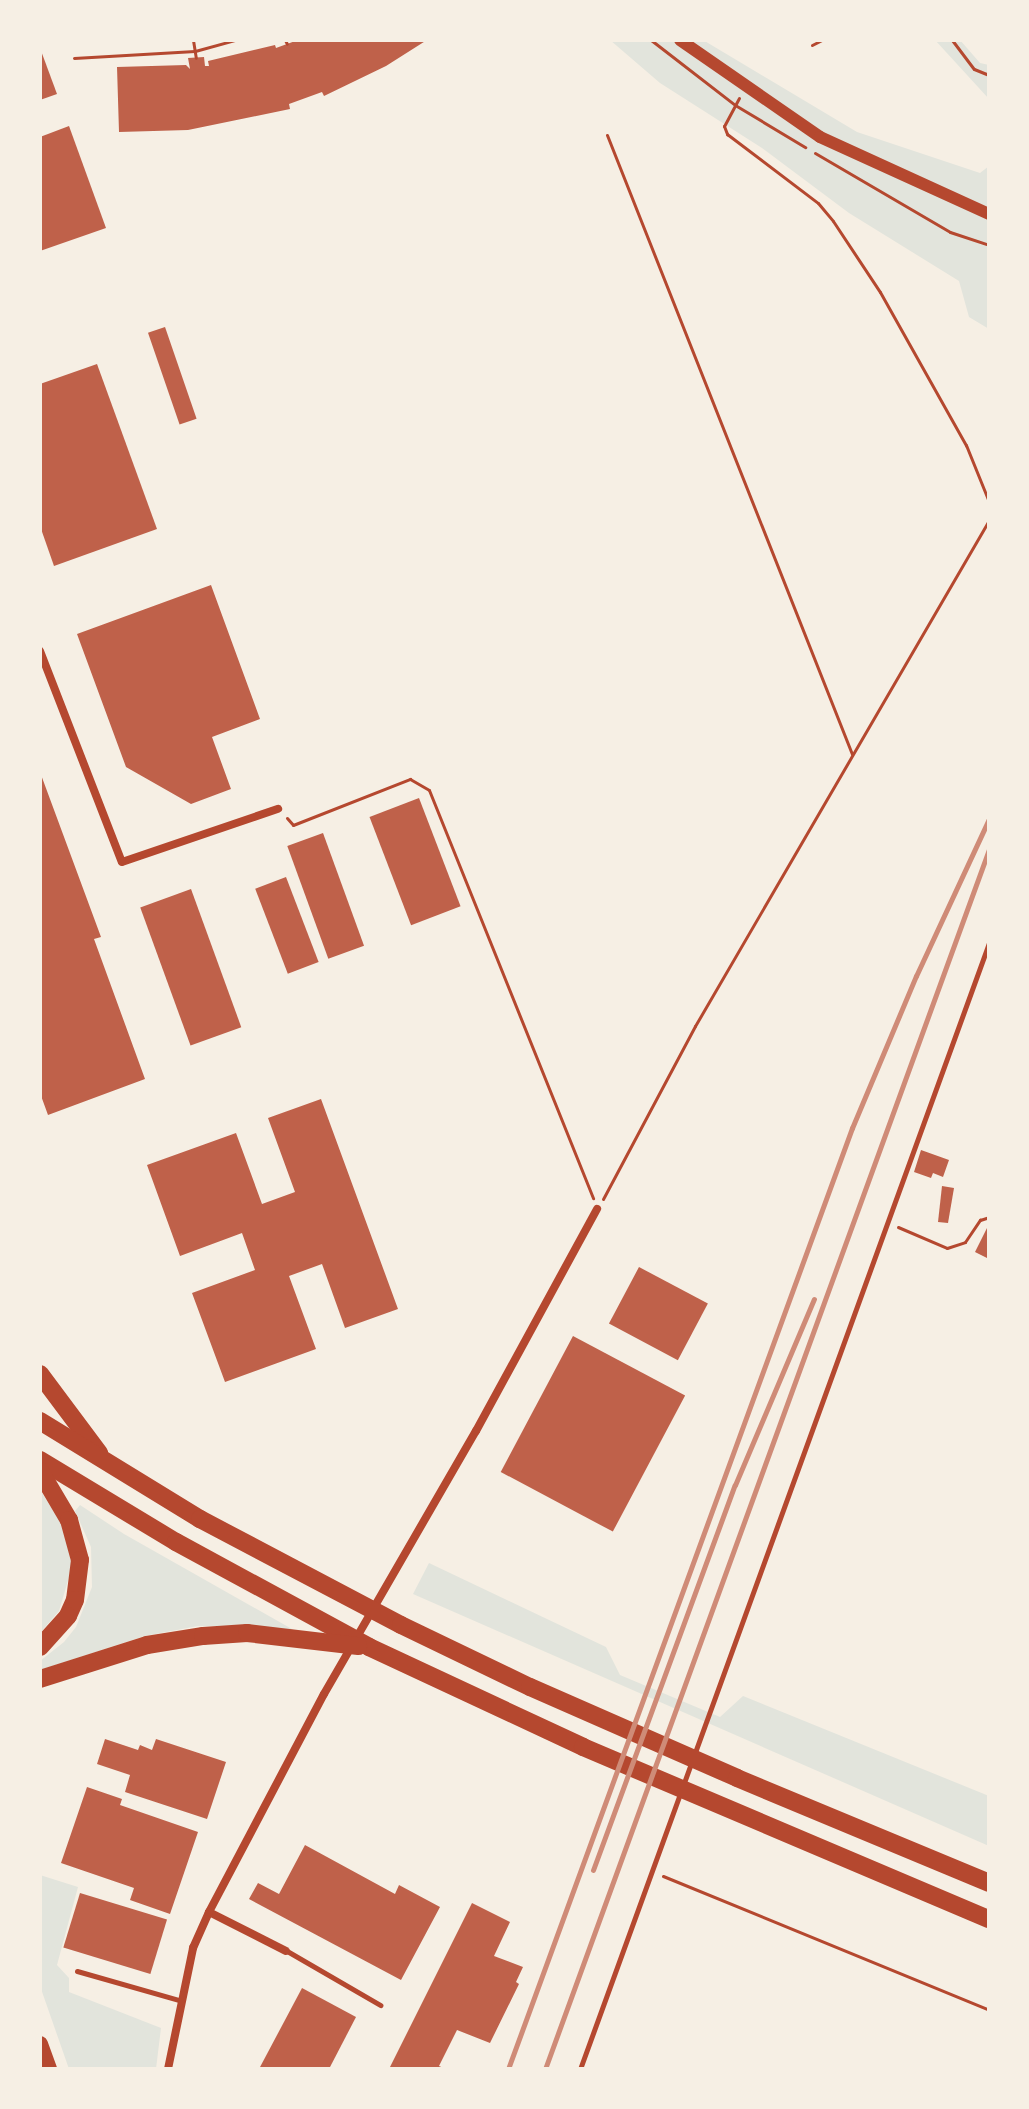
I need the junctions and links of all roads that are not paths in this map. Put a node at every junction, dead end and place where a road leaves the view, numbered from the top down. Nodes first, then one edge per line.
1 (680, 40) edge
2 (989, 214) edge
3 (40, 651) edge
4 (278, 809) road end
5 (989, 943) edge
6 (597, 1209) road end
7 (40, 1374) edge
8 (40, 1421) edge
9 (40, 1460) edge
10 (105, 1462) junction
11 (40, 1471) edge
12 (40, 1647) edge
13 (369, 1647) junction
14 (40, 1679) edge
15 (989, 1883) edge
16 (209, 1912) junction
17 (989, 1919) edge
18 (286, 1951) joint
19 (77, 1971) dead end
20 (183, 2001) junction
21 (380, 2005) dead end
22 (40, 2044) edge
23 (50, 2068) edge
24 (168, 2069) edge
25 (580, 2069) edge

1 - 2 street
3 - 4 street
5 - 25 lane
6 - 16 street
7 - 10 highway
8 - 10 highway
9 - 13 highway
10 - 15 highway
11 - 12 highway
13 - 14 highway
13 - 17 highway
16 - 18 street
16 - 20 street
18 - 21 lane
19 - 20 lane
20 - 24 street
22 - 23 main road

